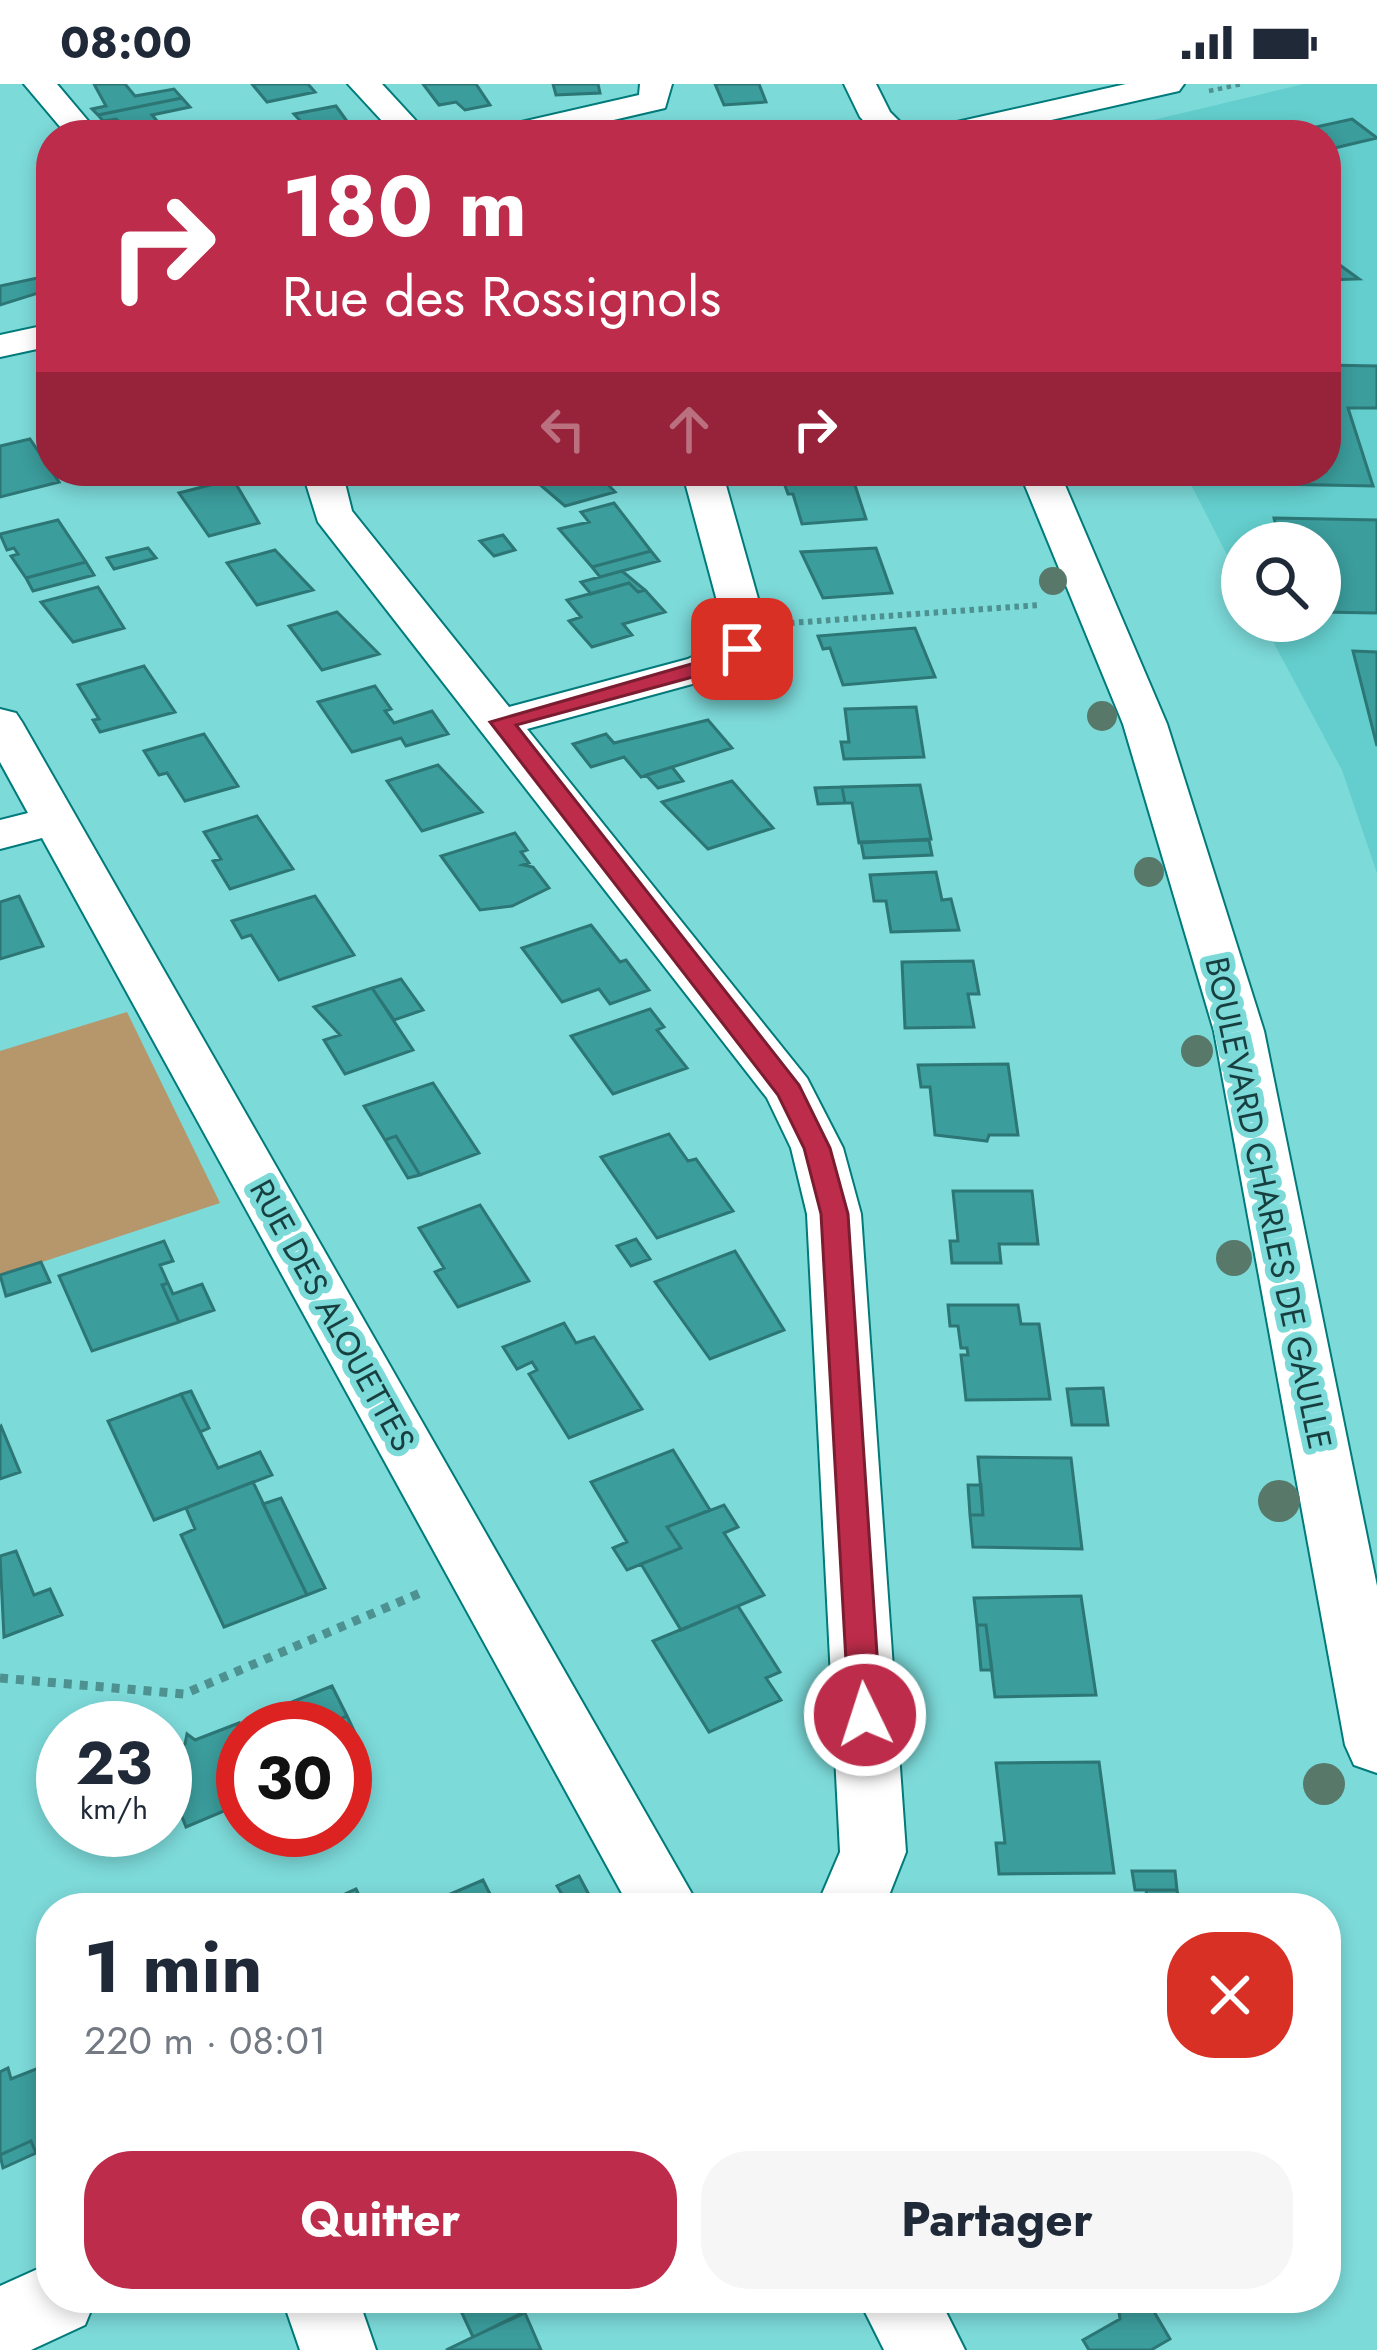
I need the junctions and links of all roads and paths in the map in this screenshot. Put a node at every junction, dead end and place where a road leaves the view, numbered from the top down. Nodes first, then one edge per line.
1 (40, 84) edge
2 (364, 84) edge
3 (656, 84) edge
4 (860, 84) edge
5 (1168, 84) edge
6 (1116, 89) edge
7 (71, 120) edge
8 (399, 120) edge
9 (579, 120) edge
10 (877, 120) edge
11 (1015, 120) edge
12 (36, 338) edge
13 (0, 346) edge
14 (326, 486) edge
15 (706, 486) edge
16 (1045, 486) edge
17 (1040, 604) dead end
18 (745, 627) junction
19 (0, 722) edge
20 (502, 722) junction
21 (55, 820) junction
22 (0, 835) edge
23 (476, 1569) junction
24 (0, 1678) edge
25 (1377, 1745) edge
26 (658, 1893) edge
27 (856, 1893) edge
28 (36, 2308) edge
29 (325, 2313) edge
30 (905, 2313) edge
31 (0, 2325) edge
32 (338, 2350) edge
33 (927, 2350) edge

1 - 7 street
2 - 8 street
3 - 9 street
4 - 10 street
5 - 6 street
6 - 11 street
12 - 13 street
14 - 20 street
15 - 18 street
16 - 25 street, BOULEVARD CHARLES DE GAULLE
17 - 18 path
18 - 20 street
19 - 21 street, RUE DES ALOUETTES
20 - 27 street
21 - 22 street
21 - 23 street, RUE DES ALOUETTES
23 - 24 path
23 - 26 street, RUE DES ALOUETTES
28 - 31 street
29 - 32 street
30 - 33 street

